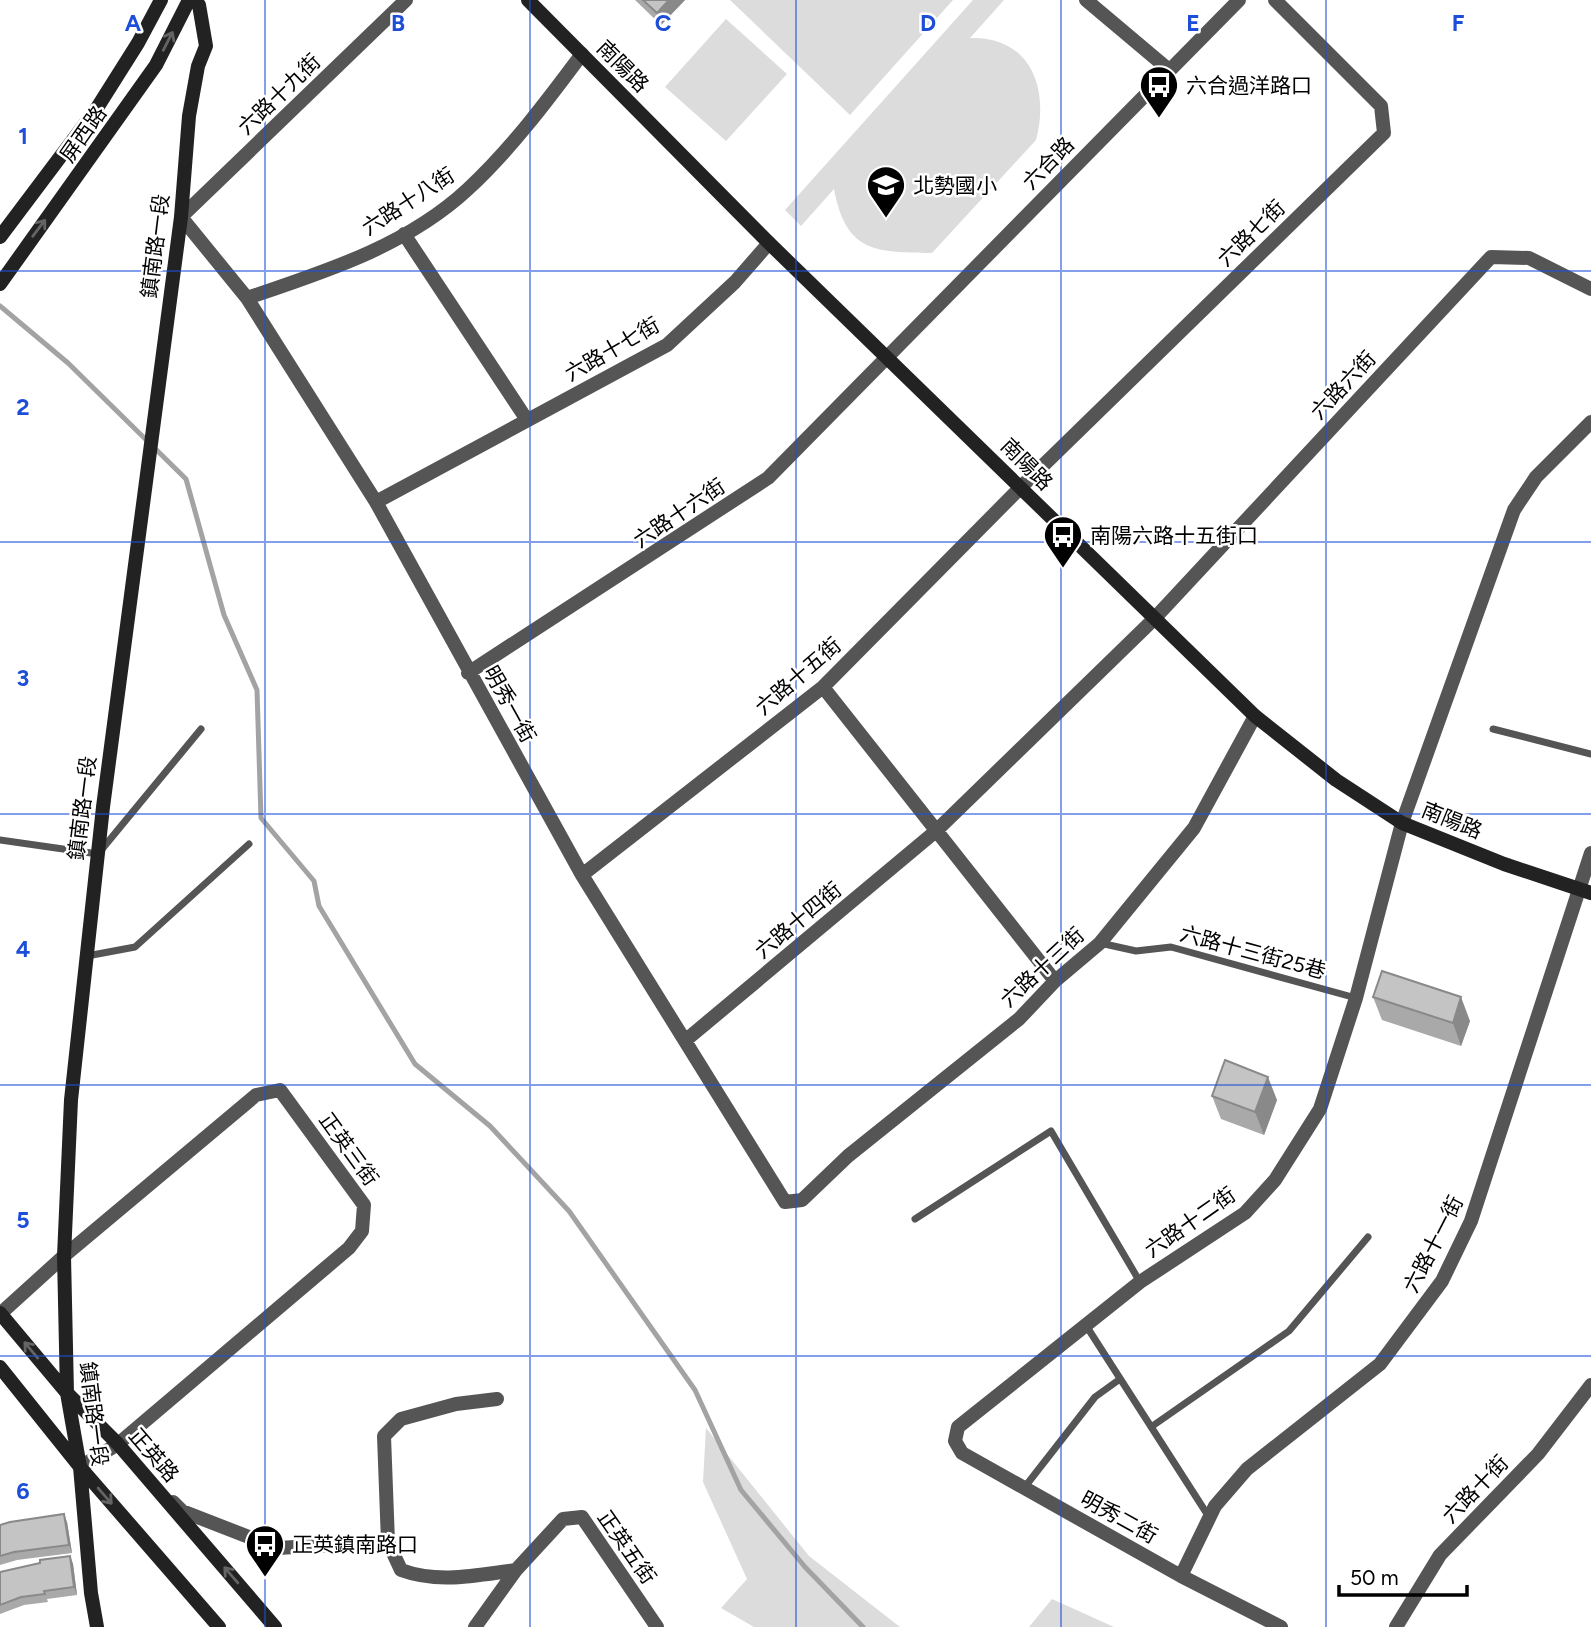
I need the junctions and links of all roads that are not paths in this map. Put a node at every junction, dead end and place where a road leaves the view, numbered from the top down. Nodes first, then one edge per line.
1 (161, 0) edge
2 (188, 0) edge
3 (194, 0) edge
4 (407, 0) edge
5 (528, 0) edge
6 (1086, 0) edge
7 (1239, 0) edge
8 (1275, 0) edge
9 (582, 54) junction
10 (1168, 69) junction
11 (181, 217) junction
12 (404, 234) junction
13 (0, 237) edge
14 (769, 243) junction
15 (0, 285) edge
16 (1591, 289) edge
17 (247, 298) junction
18 (888, 357) junction
19 (527, 420) junction
20 (1591, 422) edge
21 (1021, 487) junction
22 (376, 502) junction
23 (1153, 620) junction
24 (468, 673) junction
25 (823, 687) junction
26 (1255, 716) junction
27 (201, 729) dead end
28 (1493, 729) dead end
29 (1591, 754) edge
30 (1402, 823) junction
31 (936, 831) junction
32 (0, 841) edge
33 (249, 844) dead end
34 (1591, 853) edge
35 (98, 854) junction
36 (582, 874) junction
37 (1586, 891) edge
38 (1100, 943) junction
39 (87, 956) junction
40 (1055, 981) junction
41 (1356, 998) junction
42 (686, 1040) junction
43 (802, 1200) joint
44 (915, 1219) dead end
45 (1368, 1237) dead end
46 (64, 1256) junction
47 (1140, 1282) junction
48 (0, 1314) edge
49 (1087, 1327) junction
50 (0, 1367) edge
51 (1120, 1379) junction
52 (1591, 1385) edge
53 (66, 1393) junction
54 (497, 1399) dead end
55 (958, 1427) joint
56 (1151, 1427) junction
57 (118, 1444) junction
58 (80, 1468) junction
59 (1024, 1488) junction
60 (1209, 1517) junction
61 (388, 1542) junction
62 (516, 1570) junction
63 (1181, 1576) junction
64 (97, 1627) edge
65 (219, 1627) edge
66 (275, 1627) edge
67 (475, 1627) edge
68 (657, 1627) edge
69 (1281, 1627) edge
70 (1396, 1627) edge

1 - 13 street, 屏西路
15 -> 2 street, 屏西路
3 - 11 street, 鎮南路一段
4 - 11 street, 六路十九街
5 - 9 street, 南陽路
6 - 10 street
7 - 10 street, 六合路
8 - 21 street, 六路七街
9 - 12 street, 六路十八街
9 - 14 street, 南陽路
10 - 18 street, 六合路
11 - 17 street, 明秀一街
11 - 35 street, 鎮南路一段
12 - 17 street, 六路十八街
12 - 19 street
14 - 18 street, 南陽路
14 - 19 street, 六路十七街
16 - 23 street, 六路六街
17 - 22 street, 明秀一街
18 - 21 street, 南陽路
18 - 24 street, 六路十六街
19 - 22 street, 六路十七街
20 - 30 street
21 - 23 street, 南陽路
21 - 25 street, 六路十五街
22 - 24 street, 明秀一街
23 - 26 street, 南陽路
23 - 31 street, 六路十四街
24 - 36 street, 明秀一街
25 - 31 street
25 - 36 street, 六路十五街
26 - 30 street, 南陽路
26 - 38 street, 六路十三街
27 - 35 lane
28 - 29 lane
30 - 37 street, 南陽路
30 - 41 street, 六路十二街
31 - 40 street
31 - 42 street, 六路十四街
32 - 35 lane
33 - 39 lane
34 - 37 street, 六路十一街
35 - 39 street, 鎮南路一段
36 - 42 street, 明秀一街
37 - 60 street, 六路十一街
38 - 40 street, 六路十三街
38 - 41 lane, 六路十三街25巷
39 - 46 street, 鎮南路一段
40 - 43 street, 六路十三街
41 - 47 street, 六路十二街
42 - 43 street, 明秀一街
44 - 47 lane
45 - 56 lane
46 - 48 street, 正英三街
46 - 53 street, 鎮南路一段
46 - 57 street, 正英三街
47 - 49 street, 六路十二街
53 -> 48 street, 正英路
49 - 51 lane
49 - 55 street, 六路十二街
50 - 58 street
51 - 56 lane
51 - 59 lane
52 - 70 street, 六路十街
53 - 57 street, 正英路
53 - 58 street, 鎮南路一段
54 - 61 street
55 - 59 street, 明秀二街
56 - 60 lane
57 - 58 street, 正英三街
57 - 61 street
66 -> 57 street, 正英路
58 - 64 street, 鎮南路一段
58 -> 65 street
59 - 63 street, 明秀二街
60 - 63 street, 六路十一街
61 - 62 street
62 - 67 street, 正英五街
62 - 68 street, 正英五街
63 - 69 street, 明秀二街

